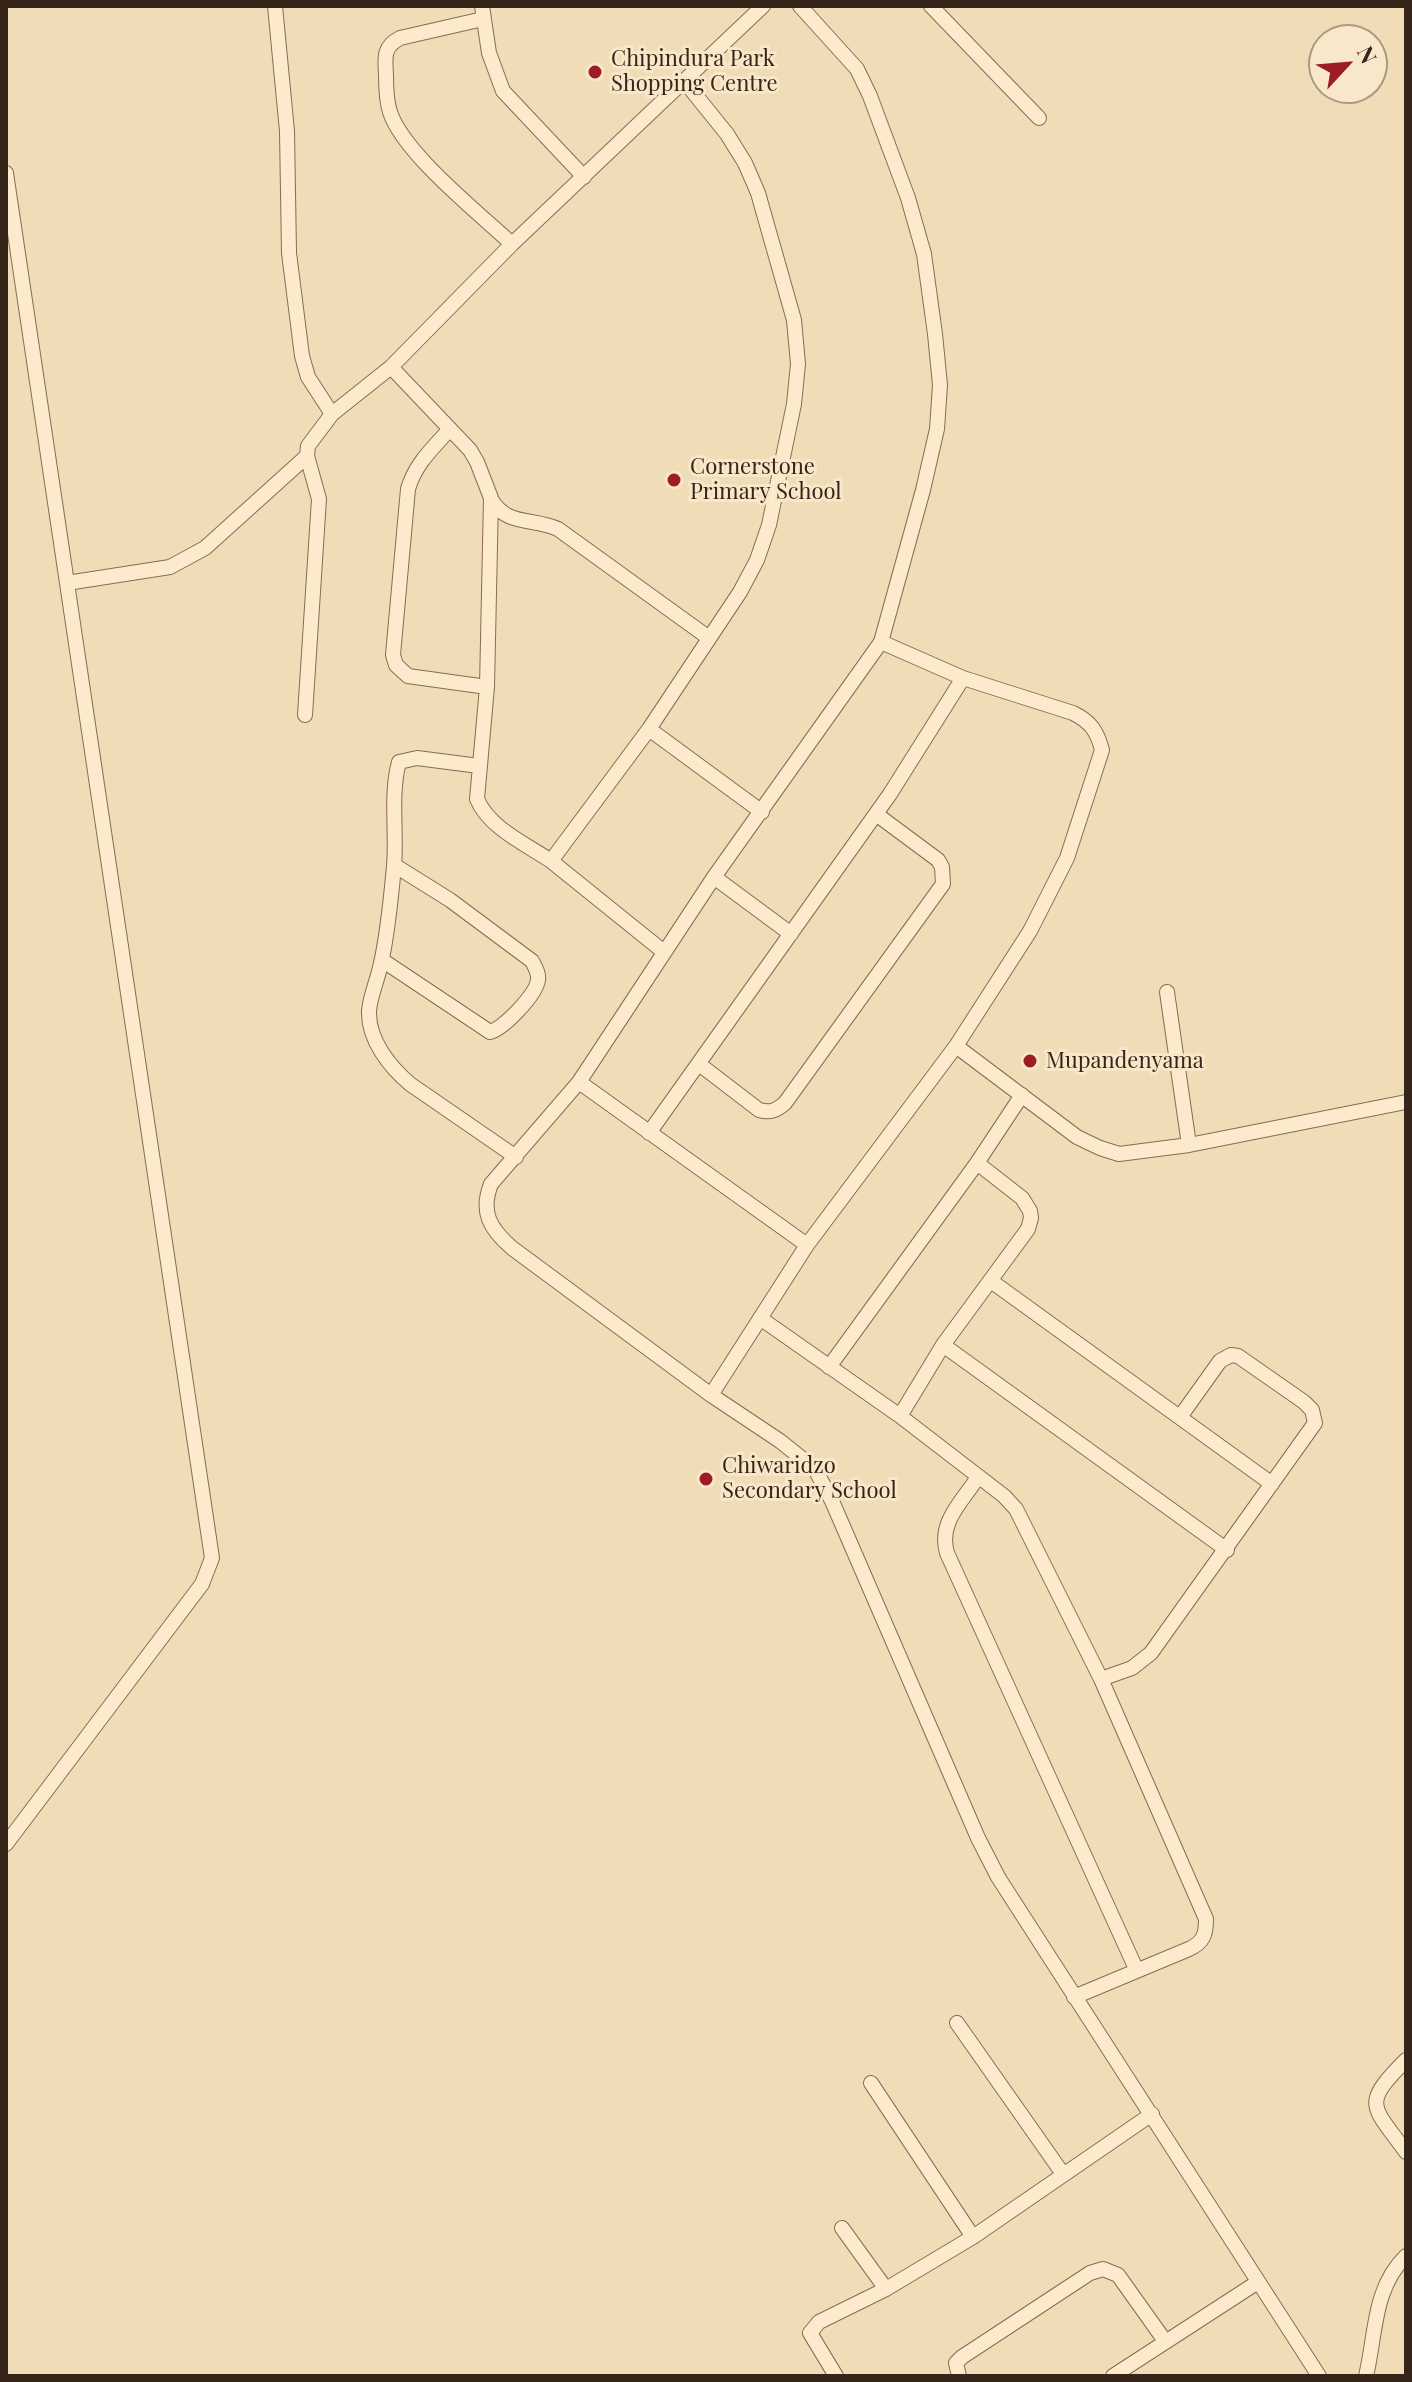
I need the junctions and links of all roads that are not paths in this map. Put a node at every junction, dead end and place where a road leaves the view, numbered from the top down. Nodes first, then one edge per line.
1 (275, 6) edge
2 (763, 6) edge
3 (800, 6) edge
4 (931, 6) edge
5 (483, 13) edge
6 (685, 82) junction
7 (1039, 118) dead end
8 (6, 173) edge
9 (584, 177) junction
10 (512, 244) junction
11 (391, 367) junction
12 (332, 414) junction
13 (450, 429) junction
14 (307, 456) junction
15 (491, 498) junction
16 (67, 583) junction
17 (709, 638) junction
18 (881, 642) junction
19 (963, 678) junction
20 (487, 687) junction
21 (305, 715) dead end
22 (649, 729) junction
23 (479, 766) junction
24 (762, 812) junction
25 (876, 814) junction
26 (551, 861) junction
27 (394, 865) junction
28 (714, 877) junction
29 (791, 934) junction
30 (664, 952) junction
31 (382, 960) junction
32 (1167, 992) dead end
33 (956, 1046) junction
34 (699, 1064) junction
35 (579, 1082) junction
36 (1022, 1095) junction
37 (1406, 1102) edge
38 (649, 1133) junction
39 (1189, 1145) junction
40 (516, 1157) junction
41 (977, 1163) junction
42 (807, 1245) junction
43 (991, 1281) junction
44 (760, 1318) junction
45 (943, 1345) junction
46 (829, 1367) junction
47 (711, 1395) junction
48 (900, 1416) junction
49 (1180, 1417) junction
50 (978, 1477) junction
51 (1272, 1484) junction
52 (1227, 1550) junction
53 (1101, 1679) junction
54 (6, 1844) edge
55 (1137, 1971) junction
56 (1074, 1997) junction
57 (957, 2023) dead end
58 (1406, 2060) edge
59 (871, 2083) dead end
60 (1152, 2114) junction
61 (1406, 2152) edge
62 (1063, 2174) junction
63 (842, 2228) dead end
64 (973, 2237) junction
65 (1406, 2256) edge
66 (1258, 2282) junction
67 (886, 2289) junction
68 (1165, 2341) junction
69 (836, 2376) edge
70 (959, 2376) edge
71 (1113, 2376) edge
72 (1319, 2376) edge
73 (1366, 2376) edge

1 - 12 street
2 - 6 street
3 - 18 street
4 - 7 street
5 - 9 street
5 - 10 street
6 - 9 street
6 - 17 street
8 - 16 street
9 - 10 street
10 - 11 street
11 - 12 street
11 - 13 street
12 - 14 street
13 - 15 street
13 - 20 street
14 - 16 street
14 - 21 street
15 - 17 street
15 - 20 street
16 - 54 street
17 - 22 street
18 - 19 street
18 - 24 street
19 - 25 street
19 - 33 street
20 - 23 street
22 - 24 street
22 - 26 street
23 - 26 street
23 - 27 street
24 - 28 street
25 - 29 street
25 - 34 street
26 - 30 street
27 - 31 street
27 - 31 street
28 - 29 street
28 - 30 street
29 - 34 street
30 - 35 street
31 - 40 street
32 - 39 street
33 - 36 street
33 - 42 street
34 - 38 street
35 - 38 street
35 - 40 street
36 - 39 street
36 - 41 street
37 - 39 street
38 - 42 street
40 - 47 street
41 - 43 street
41 - 46 street
42 - 44 street
43 - 45 street
43 - 49 street
44 - 46 street
44 - 47 street
45 - 48 street
45 - 52 street
46 - 48 street
47 - 56 street
48 - 50 street
49 - 51 street
49 - 51 street
50 - 53 street
50 - 55 street
51 - 52 street
52 - 53 street
53 - 55 street
55 - 56 street
56 - 60 street
57 - 62 street
58 - 61 street
59 - 64 street
60 - 62 street
60 - 66 street
62 - 64 street
63 - 67 street
64 - 67 street
65 - 73 street
66 - 68 street
66 - 72 street
67 - 69 street
68 - 70 street
68 - 71 street

